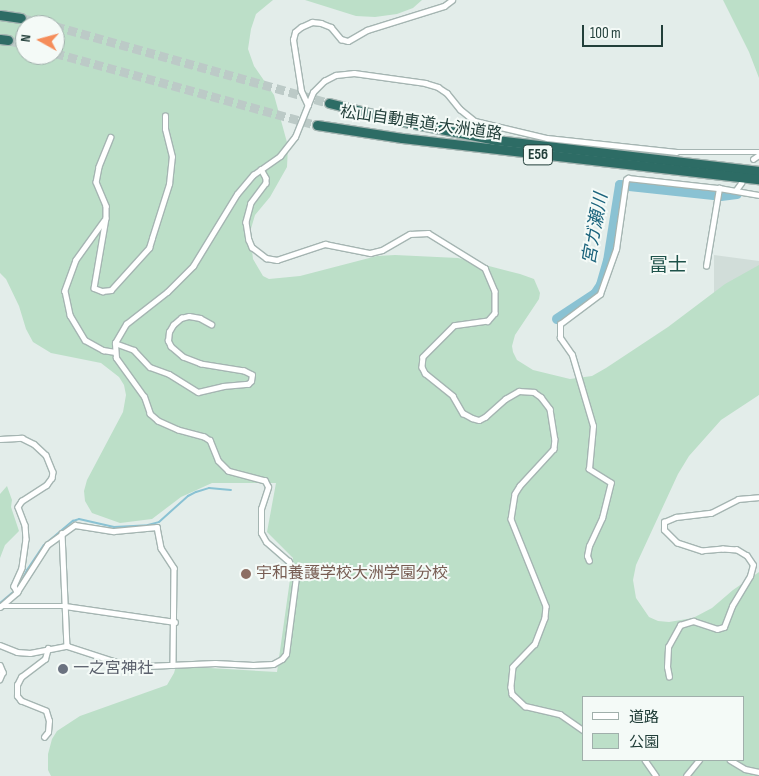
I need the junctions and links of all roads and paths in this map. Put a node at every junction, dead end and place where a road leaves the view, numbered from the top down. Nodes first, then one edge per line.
1 (452, 0) edge
2 (0, 15) edge
3 (15, 17) tunnel mouth
4 (329, 103) tunnel mouth
5 (308, 106) junction
6 (165, 116) dead end
7 (317, 125) tunnel mouth
8 (111, 137) dead end
9 (759, 154) edge
10 (753, 159) dead end
11 (261, 169) junction
12 (759, 171) edge
13 (759, 179) edge
14 (741, 183) dead end
15 (719, 188) junction
16 (736, 190) junction
17 (759, 195) edge
18 (106, 218) junction
19 (706, 266) dead end
20 (211, 324) dead end
21 (115, 343) junction
22 (115, 352) junction
23 (0, 439) edge
24 (759, 497) edge
25 (62, 533) junction
26 (589, 561) dead end
27 (16, 590) junction
28 (0, 606) edge
29 (66, 606) junction
30 (175, 622) junction
31 (0, 645) edge
32 (67, 646) junction
33 (48, 648) junction
34 (173, 665) junction
35 (0, 666) edge
36 (669, 677) dead end
37 (0, 679) edge
38 (582, 729) edge
39 (44, 736) dead end
40 (646, 761) edge
41 (698, 761) edge
42 (732, 761) edge
43 (759, 772) edge
44 (656, 776) edge
45 (686, 776) edge

1 - 5 street
2 - 3 highway
4 - 12 highway, 松山自動車道;大洲道路 / E56
5 - 9 street
5 - 11 street
6 - 18 street
7 - 13 highway, 松山自動車道;大洲道路 / E56
8 - 18 street
9 - 10 street
11 - 21 street
11 - 38 street
14 - 16 street
15 - 16 street
15 - 19 street
15 - 26 street
16 - 17 street
18 - 22 street
20 - 21 street
21 - 22 street
22 - 34 street
23 - 27 street
24 - 36 street
25 - 27 street
25 - 29 street
25 - 30 street
27 - 28 street
28 - 29 street
29 - 30 street
29 - 32 street
30 - 34 street
31 - 33 street
32 - 33 street
32 - 34 street
33 - 39 street
35 - 37 street
40 - 44 street
41 - 45 street
42 - 43 street

